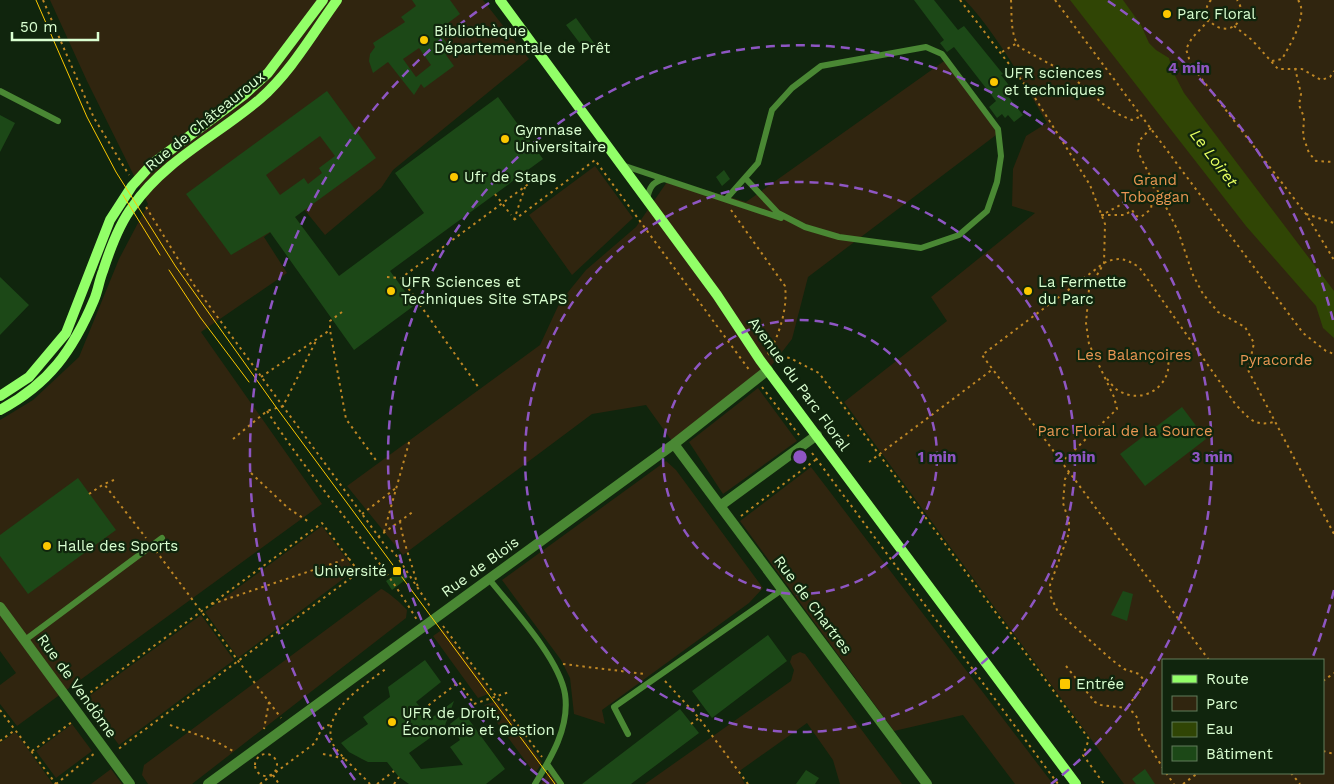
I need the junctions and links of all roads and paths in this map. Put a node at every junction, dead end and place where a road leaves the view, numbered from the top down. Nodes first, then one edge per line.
1 (43, 0) edge
2 (323, 0) edge
3 (337, 0) edge
4 (500, 0) edge
5 (960, 0) edge
6 (1011, 0) edge
7 (1055, 0) edge
8 (1211, 0) edge
9 (1237, 0) edge
10 (1298, 0) edge
11 (1209, 20) junction
12 (1234, 26) junction
13 (1017, 43) junction
14 (1002, 52) junction
15 (1272, 61) junction
16 (1295, 68) junction
17 (1334, 71) edge
18 (0, 91) edge
19 (1142, 116) junction
20 (58, 121) dead end
21 (1151, 128) junction
22 (1334, 162) edge
23 (621, 164) junction
24 (546, 170) dead end
25 (131, 179) dead end
26 (666, 179) junction
27 (746, 179) junction
28 (1154, 184) junction
29 (525, 187) junction
30 (495, 194) dead end
31 (727, 198) junction
32 (646, 201) junction
33 (144, 204) dead end
34 (1125, 204) dead end
35 (1306, 214) junction
36 (511, 215) dead end
37 (1102, 215) junction
38 (1334, 223) edge
39 (805, 227) junction
40 (1334, 260) edge
41 (1104, 263) junction
42 (387, 277) dead end
43 (401, 278) junction
44 (342, 312) dead end
45 (330, 330) junction
46 (317, 339) junction
47 (1164, 350) dead end
48 (1334, 354) edge
49 (768, 370) junction
50 (992, 370) junction
51 (752, 374) dead end
52 (1105, 377) junction
53 (261, 378) junction
54 (760, 384) dead end
55 (479, 388) dead end
56 (0, 396) edge
57 (282, 406) junction
58 (0, 410) edge
59 (267, 412) junction
60 (1274, 422) junction
61 (816, 435) junction
62 (849, 435) dead end
63 (233, 439) dead end
64 (410, 439) dead end
65 (802, 439) dead end
66 (674, 444) junction
67 (835, 445) dead end
68 (810, 450) dead end
69 (879, 454) junction
70 (817, 458) junction
71 (869, 462) dead end
72 (1062, 462) junction
73 (378, 463) dead end
74 (1069, 472) junction
75 (251, 473) dead end
76 (114, 480) dead end
77 (104, 484) junction
78 (396, 487) junction
79 (89, 494) dead end
80 (720, 506) junction
81 (414, 511) dead end
82 (362, 514) junction
83 (737, 518) dead end
84 (400, 521) dead end
85 (309, 522) dead end
86 (384, 532) junction
87 (1334, 534) edge
88 (378, 536) junction
89 (162, 538) dead end
90 (152, 545) junction
91 (349, 558) junction
92 (489, 579) junction
93 (782, 589) junction
94 (418, 590) junction
95 (210, 605) junction
96 (0, 607) edge
97 (432, 610) dead end
98 (201, 612) junction
99 (418, 620) dead end
100 (439, 629) dead end
101 (25, 640) junction
102 (1208, 659) edge
103 (238, 661) junction
104 (554, 663) junction
105 (391, 665) dead end
106 (1066, 666) dead end
107 (659, 676) junction
108 (509, 692) dead end
109 (496, 696) junction
110 (82, 699) dead end
111 (269, 702) junction
112 (701, 703) dead end
113 (1127, 708) junction
114 (0, 710) edge
115 (692, 710) junction
116 (80, 716) junction
117 (413, 717) dead end
118 (699, 718) junction
119 (692, 724) dead end
120 (170, 725) dead end
121 (287, 726) junction
122 (332, 726) junction
123 (16, 730) junction
124 (628, 734) dead end
125 (266, 740) junction
126 (0, 741) edge
127 (32, 751) junction
128 (106, 751) junction
129 (323, 754) dead end
130 (243, 758) junction
131 (347, 759) junction
132 (546, 764) junction
133 (1162, 766) edge
134 (394, 771) dead end
135 (273, 774) junction
136 (1197, 774) edge
137 (1292, 774) edge
138 (399, 777) dead end
139 (56, 784) edge
140 (130, 784) edge
141 (208, 784) edge
142 (260, 784) edge
143 (279, 784) edge
144 (370, 784) edge
145 (377, 784) edge
146 (394, 784) edge
147 (535, 784) edge
148 (562, 784) edge
149 (748, 784) edge
150 (926, 784) edge
151 (1058, 784) edge
152 (1076, 784) edge
153 (1104, 784) edge
154 (1182, 784) edge
155 (1300, 784) edge

1 - 25 path
2 - 56 street, Rue de Châteauroux
3 - 58 street, Rue de Châteauroux
4 - 23 street, Avenue du Parc Floral
5 - 14 path
6 - 13 path
7 - 19 path
8 - 11 path
9 - 12 path
10 - 15 path
11 - 12 path
11 - 35 path
12 - 15 path
13 - 14 path
13 - 19 path
14 - 37 path
15 - 16 path
16 - 17 path
16 - 22 path
18 - 20 lane
19 - 21 path
21 - 28 path
21 - 48 path
23 - 26 lane
23 - 32 street, Avenue du Parc Floral
24 - 29 path
26 - 31 lane
26 - 32 lane
27 - 31 lane
27 - 39 lane
27 - 39 lane
28 - 37 path
28 - 60 path
29 - 43 path
29 - 51 path
30 - 36 path, bridge
31 - 39 lane
31 - 69 path
32 - 49 street, Avenue du Parc Floral
33 - 53 path
34 - 37 path
35 - 38 path
35 - 40 path
37 - 41 path
41 - 50 path
41 - 52 path
41 - 60 path
42 - 43 path
43 - 55 path
44 - 45 path
45 - 46 path
45 - 73 path
46 - 53 path
46 - 57 path
47 - 52 path
49 - 61 street, Avenue du Parc Floral
49 - 66 street, Rue de Blois
50 - 69 path
50 - 72 path
52 - 72 path
53 - 57 path
54 - 65 path, Avenue du Parc Floral
57 - 59 path
57 - 82 path
59 - 63 path
59 - 99 path
60 - 87 path
61 - 80 street
61 - 152 street, Avenue du Parc Floral
62 - 67 path
64 - 78 path
66 - 80 street, Rue de Chartres
66 - 92 street, Rue de Blois
68 - 70 path, Avenue du Parc Floral
69 - 71 path
69 - 153 path
70 - 83 path
70 - 151 path, Avenue du Parc Floral
72 - 74 path
74 - 102 path
74 - 113 path
75 - 85 path
76 - 77 path
77 - 79 path
77 - 90 path
78 - 82 path
78 - 86 path
80 - 93 street, Rue de Chartres
81 - 86 path
82 - 88 path
84 - 94 path
86 - 88 path
88 - 94 path
89 - 90 lane
90 - 98 path
90 - 101 lane
91 - 95 path
91 - 95 path
91 - 103 path
92 - 104 lane
92 - 121 street, Rue de Blois
93 - 107 lane
93 - 150 street, Rue de Chartres
94 - 97 path
95 - 98 path
96 - 101 street, Rue de Vendôme
98 - 103 path
98 - 110 path
100 - 109 path
101 - 116 street, Rue de Vendôme
103 - 111 path
103 - 128 path
104 - 107 path
104 - 132 lane
105 - 122 path
106 - 113 path
107 - 115 path
107 - 124 lane
108 - 109 path
109 - 117 path
109 - 132 path
111 - 121 path
111 - 125 path
112 - 115 path
113 - 133 path
114 - 123 path
115 - 118 path
116 - 127 path
116 - 128 street, Rue de Vendôme
118 - 119 path
118 - 149 path
120 - 130 path
121 - 125 street, Rue de Blois
122 - 131 path
122 - 135 path
123 - 126 path
123 - 127 path
125 - 130 street, Rue de Blois
127 - 139 path
128 - 139 path
128 - 140 street, Rue de Vendôme
129 - 131 path
130 - 141 street, Rue de Blois
131 - 144 path
132 - 147 lane
132 - 148 lane
134 - 145 path
135 - 135 path
135 - 142 path
135 - 143 path
136 - 154 path
137 - 155 path
138 - 146 path

